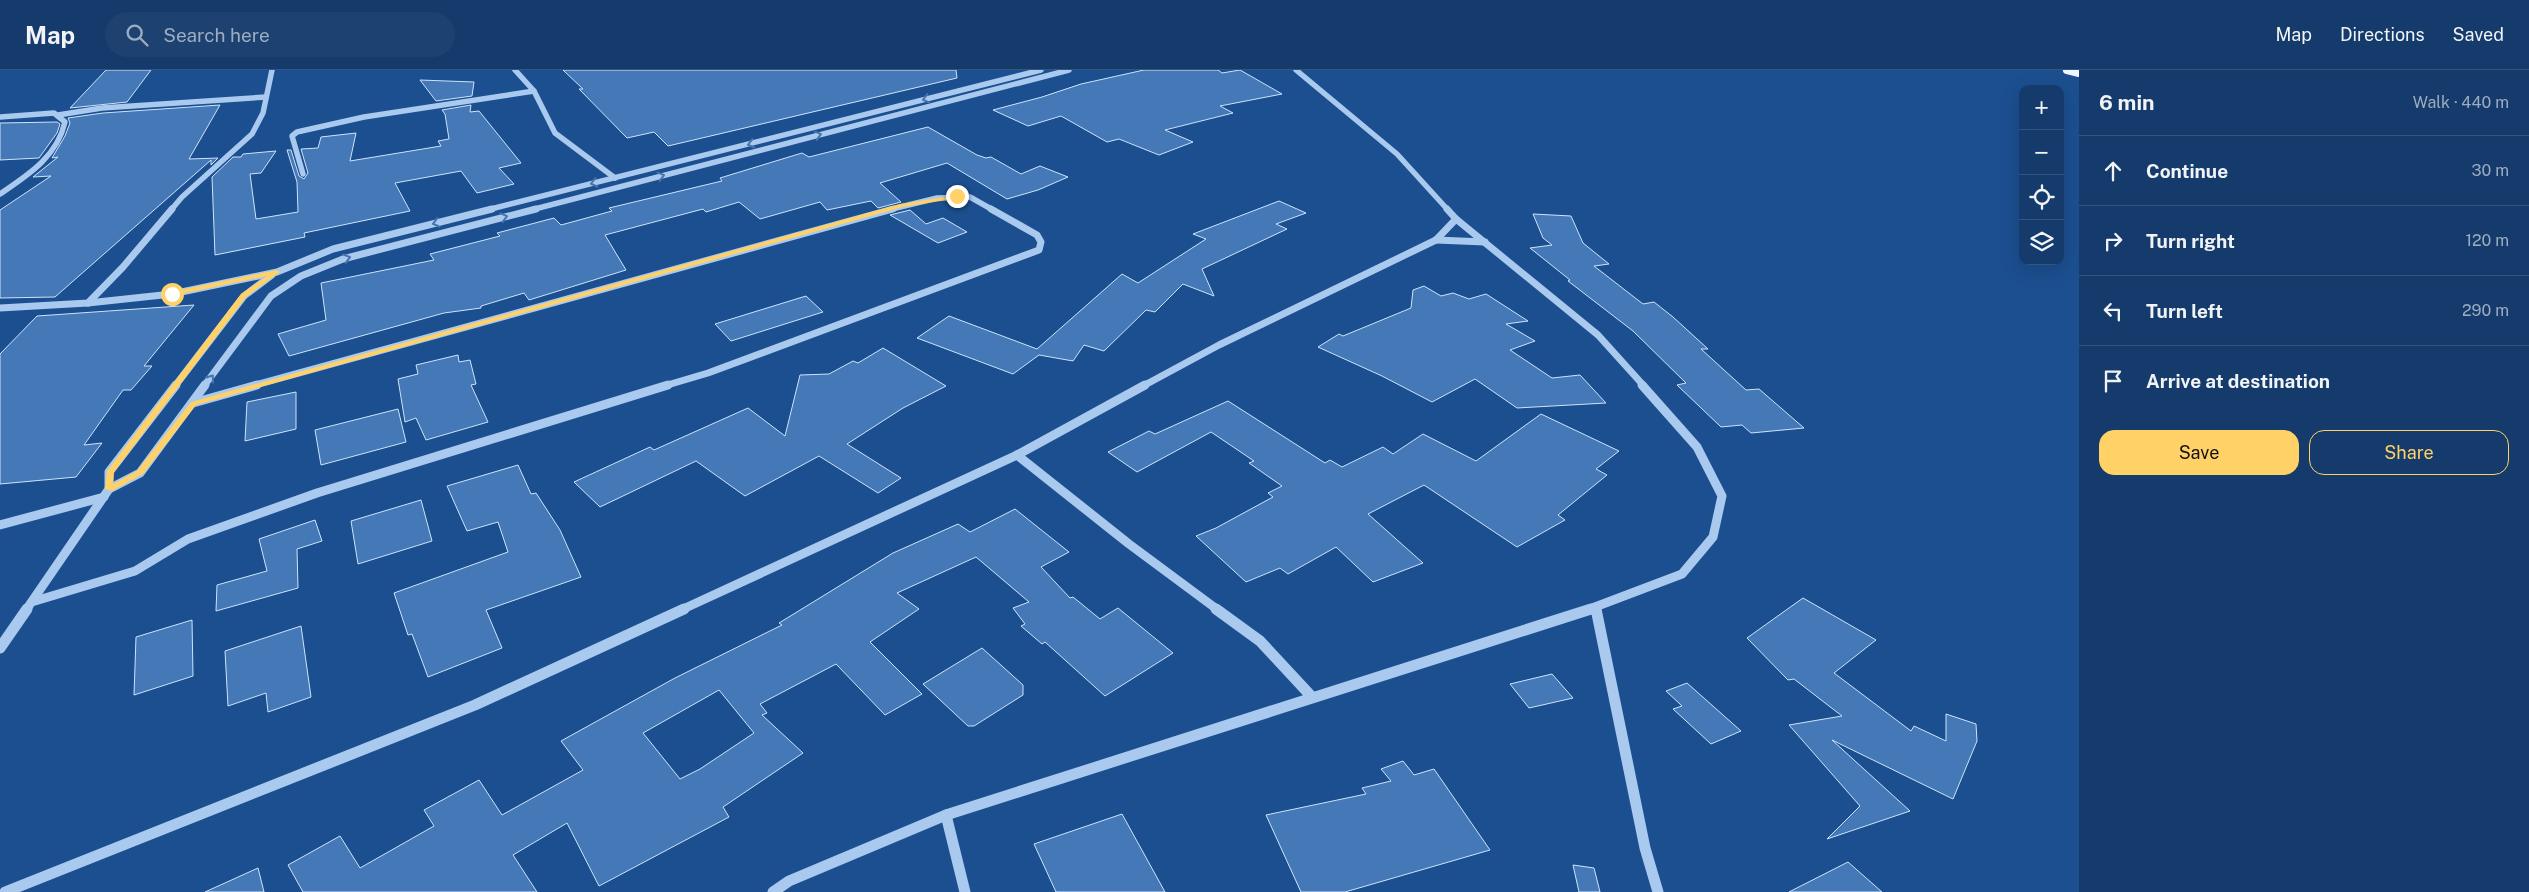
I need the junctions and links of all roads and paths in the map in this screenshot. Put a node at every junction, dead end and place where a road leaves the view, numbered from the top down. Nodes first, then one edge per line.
1 (272, 70) edge
2 (515, 70) edge
3 (1041, 70) edge
4 (1069, 70) edge
5 (1296, 70) edge
6 (2067, 70) edge
7 (2079, 73) edge
8 (534, 90) junction
9 (266, 97) junction
10 (58, 115) junction
11 (0, 117) edge
12 (303, 174) dead end
13 (615, 178) junction
14 (0, 194) edge
15 (1456, 219) junction
16 (1436, 240) junction
17 (1486, 242) junction
18 (277, 272) junction
19 (88, 303) junction
20 (0, 308) edge
21 (193, 403) junction
22 (1017, 455) junction
23 (107, 493) junction
24 (0, 525) edge
25 (35, 601) junction
26 (1596, 607) junction
27 (0, 648) edge
28 (1312, 697) junction
29 (946, 815) junction
30 (5, 892) edge
31 (773, 892) edge
32 (965, 892) edge
33 (1658, 892) edge

1 - 9 street
2 - 8 street
3 -> 13 street
21 -> 4 street
5 - 15 street
6 - 7 main road
8 - 12 street
8 - 13 street
9 - 10 street
9 - 19 street
10 - 11 street
10 - 14 street
13 -> 18 street
15 - 16 street
15 - 17 street
16 - 17 street
16 - 22 street
17 - 26 street
18 - 19 street
18 - 23 street
19 - 20 street
21 - 23 street
21 - 25 street
22 - 28 street
22 - 30 street
23 - 24 street
23 - 25 street
25 - 27 street
26 - 28 street
26 - 33 street
28 - 29 street
29 - 31 street
29 - 32 street

